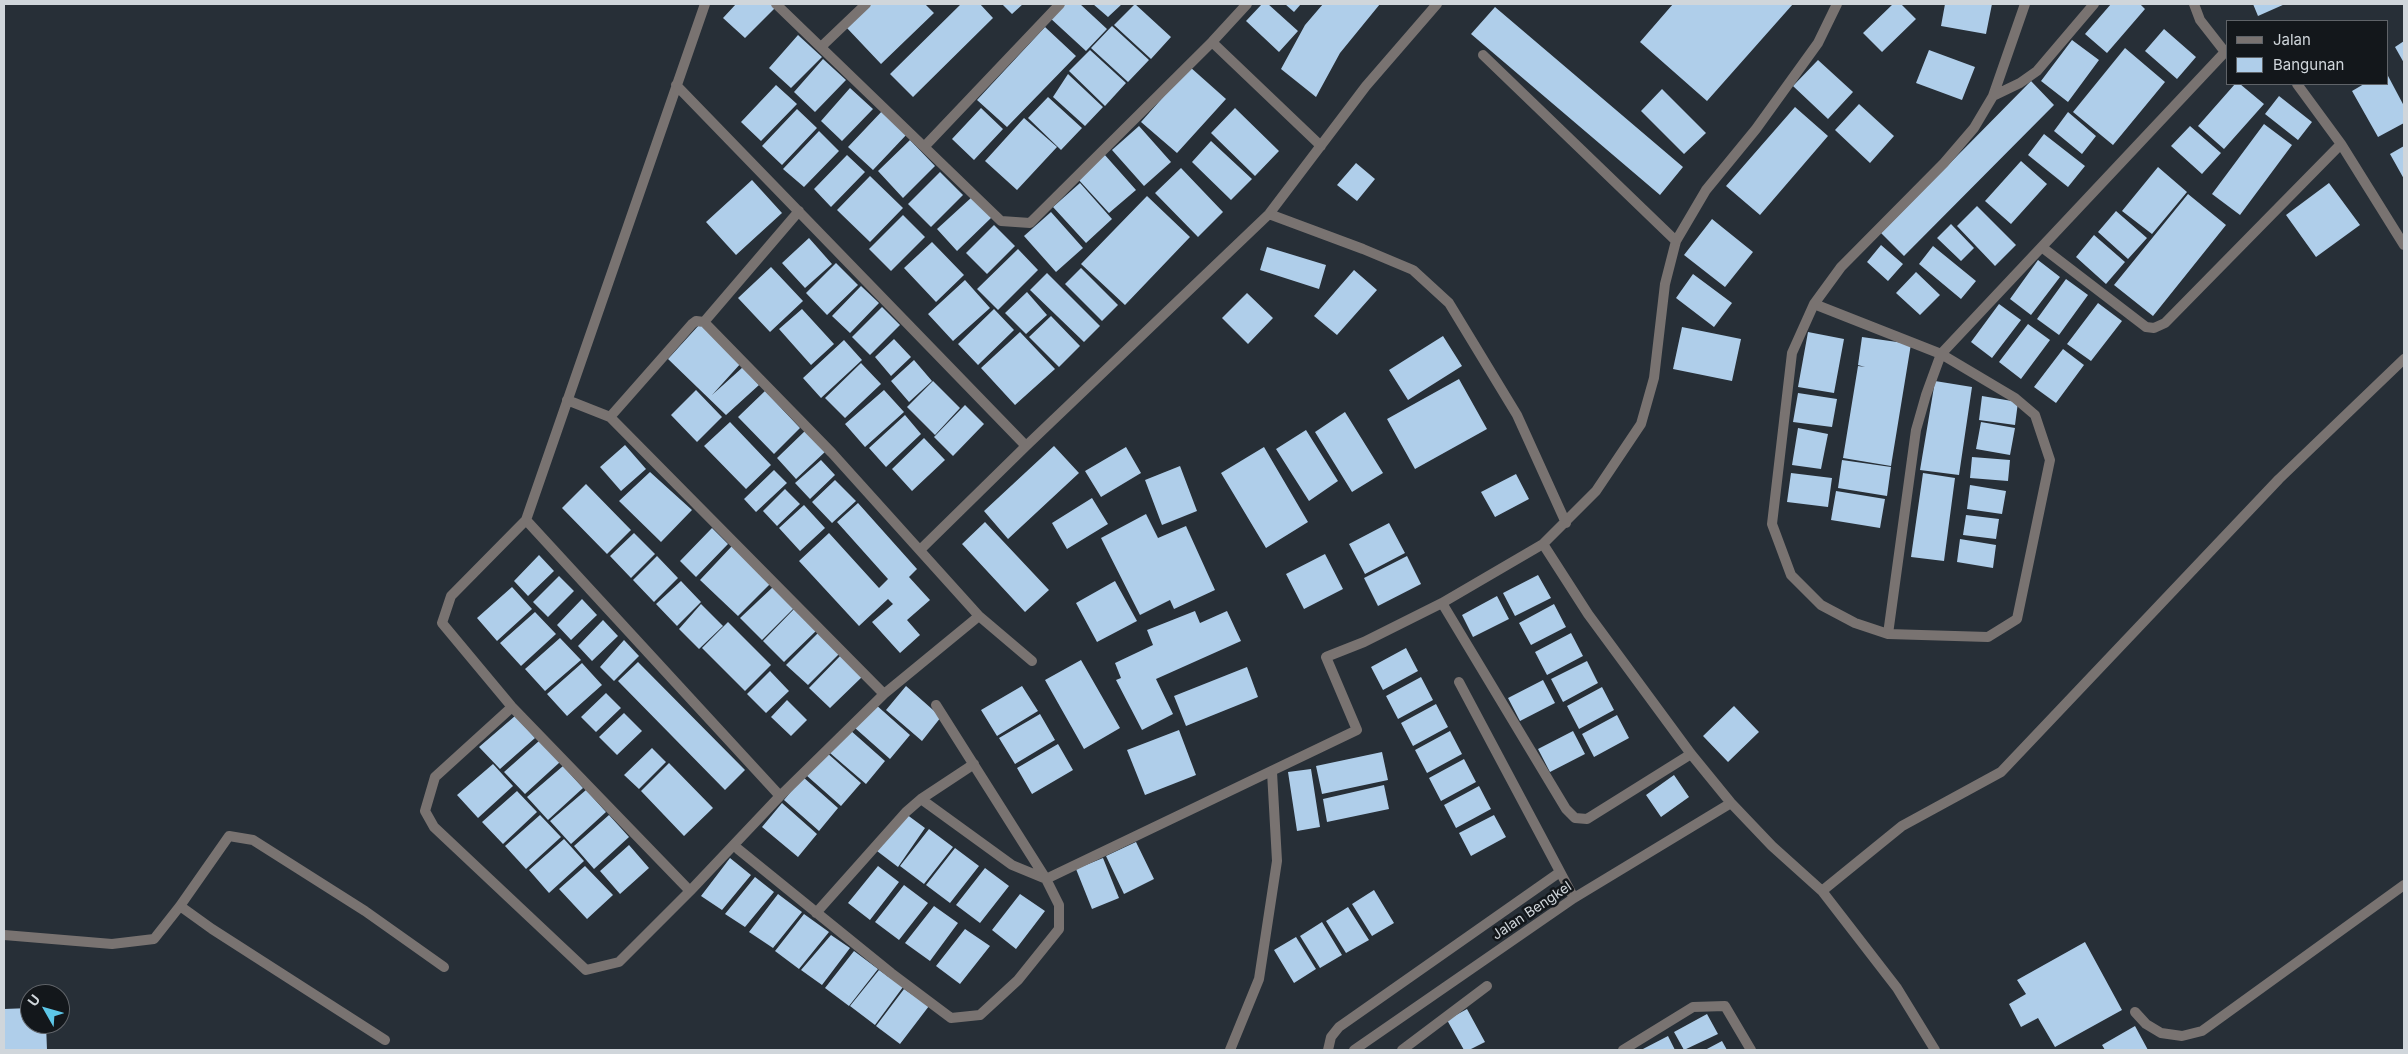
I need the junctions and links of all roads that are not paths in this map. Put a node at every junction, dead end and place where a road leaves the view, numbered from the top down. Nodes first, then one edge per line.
1 (706, 4) edge
2 (776, 4) edge
3 (866, 4) edge
4 (1060, 4) edge
5 (1247, 4) edge
6 (1437, 4) edge
7 (1837, 4) edge
8 (2025, 4) edge
9 (2094, 4) edge
10 (2194, 4) edge
11 (1212, 42) junction
12 (822, 46) junction
13 (2226, 52) edge
14 (1483, 55) dead end
15 (676, 85) junction
16 (2298, 85) edge
17 (1993, 96) junction
18 (2341, 144) junction
19 (925, 146) junction
20 (1321, 146) junction
21 (799, 211) junction
22 (1269, 214) junction
23 (1676, 241) junction
24 (2404, 245) edge
25 (2043, 248) junction
26 (1814, 304) junction
27 (704, 322) junction
28 (1941, 354) junction
29 (2404, 359) edge
30 (567, 400) junction
31 (610, 417) junction
32 (1026, 446) junction
33 (526, 520) junction
34 (1566, 523) junction
35 (1543, 544) junction
36 (920, 550) junction
37 (1442, 603) junction
38 (979, 616) junction
39 (1888, 634) junction
40 (1032, 661) dead end
41 (1459, 682) dead end
42 (884, 694) junction
43 (936, 705) dead end
44 (512, 707) junction
45 (1692, 754) junction
46 (974, 764) junction
47 (1272, 772) junction
48 (780, 796) junction
49 (921, 799) junction
50 (1731, 803) junction
51 (738, 849) dead end
52 (1560, 872) junction
53 (1046, 880) junction
54 (2404, 885) edge
55 (690, 891) junction
56 (1822, 891) junction
57 (1574, 898) junction
58 (180, 906) junction
59 (816, 913) junction
60 (4, 935) edge
61 (444, 967) dead end
62 (1487, 986) dead end
63 (2135, 1012) dead end
64 (384, 1040) dead end
65 (1230, 1050) edge
66 (1328, 1050) edge
67 (1354, 1050) edge
68 (1402, 1050) edge
69 (1623, 1050) edge
70 (1751, 1050) edge
71 (1935, 1050) edge

1 - 15 street
2 - 12 street
3 - 12 street
4 - 19 street
5 - 11 street
6 - 20 street
7 - 23 street
8 - 17 street
9 - 17 street
10 - 13 street
11 - 19 street
11 - 20 street
12 - 19 street
13 - 25 street
14 - 23 street
15 - 21 street
15 - 30 street
16 - 18 street
17 - 26 street
18 - 24 street
18 - 25 street
20 - 22 street
21 - 27 street
21 - 32 street
22 - 32 street
22 - 34 street
23 - 34 street
25 - 28 street
26 - 28 street
26 - 39 street
27 - 31 street
27 - 36 street
28 - 39 street
28 - 39 street
29 - 56 street
30 - 31 street
30 - 33 street
31 - 42 street
32 - 36 street
33 - 44 street
33 - 48 street
34 - 35 street
35 - 37 street
35 - 45 street
36 - 38 street
37 - 45 street
37 - 47 street
38 - 40 street
38 - 42 street
41 - 52 street
42 - 48 street
43 - 46 street
44 - 55 street
44 - 55 street
45 - 50 street
46 - 49 street
46 - 53 street
47 - 53 street
47 - 65 street
48 - 55 street
49 - 53 street
49 - 59 street
50 - 56 street
50 - 57 street, Jalan Bengkel
51 - 59 street
52 - 57 street
52 - 66 street
53 - 59 street
54 - 63 street
56 - 71 street
57 - 67 street, Jalan Bengkel
58 - 60 street
58 - 61 street
58 - 64 street
62 - 68 street
69 - 70 street

